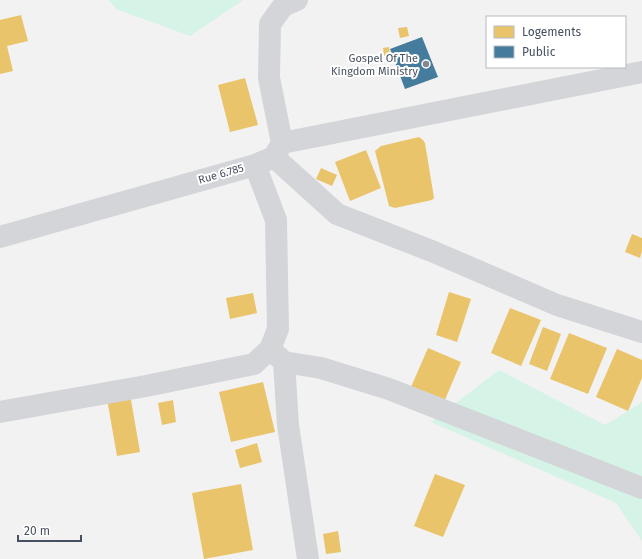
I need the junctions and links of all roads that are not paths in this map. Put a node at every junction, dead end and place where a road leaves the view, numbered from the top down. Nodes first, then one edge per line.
1 (297, 0) edge
2 (642, 72) edge
3 (270, 155) junction
4 (0, 237) edge
5 (642, 332) edge
6 (277, 356) junction
7 (0, 412) edge
8 (642, 488) edge
9 (308, 559) edge

1 - 3 street
2 - 3 street, Rue 6.785
3 - 4 street, Rue 6.785
3 - 5 street
3 - 6 street
6 - 7 street
6 - 8 street
6 - 9 street

